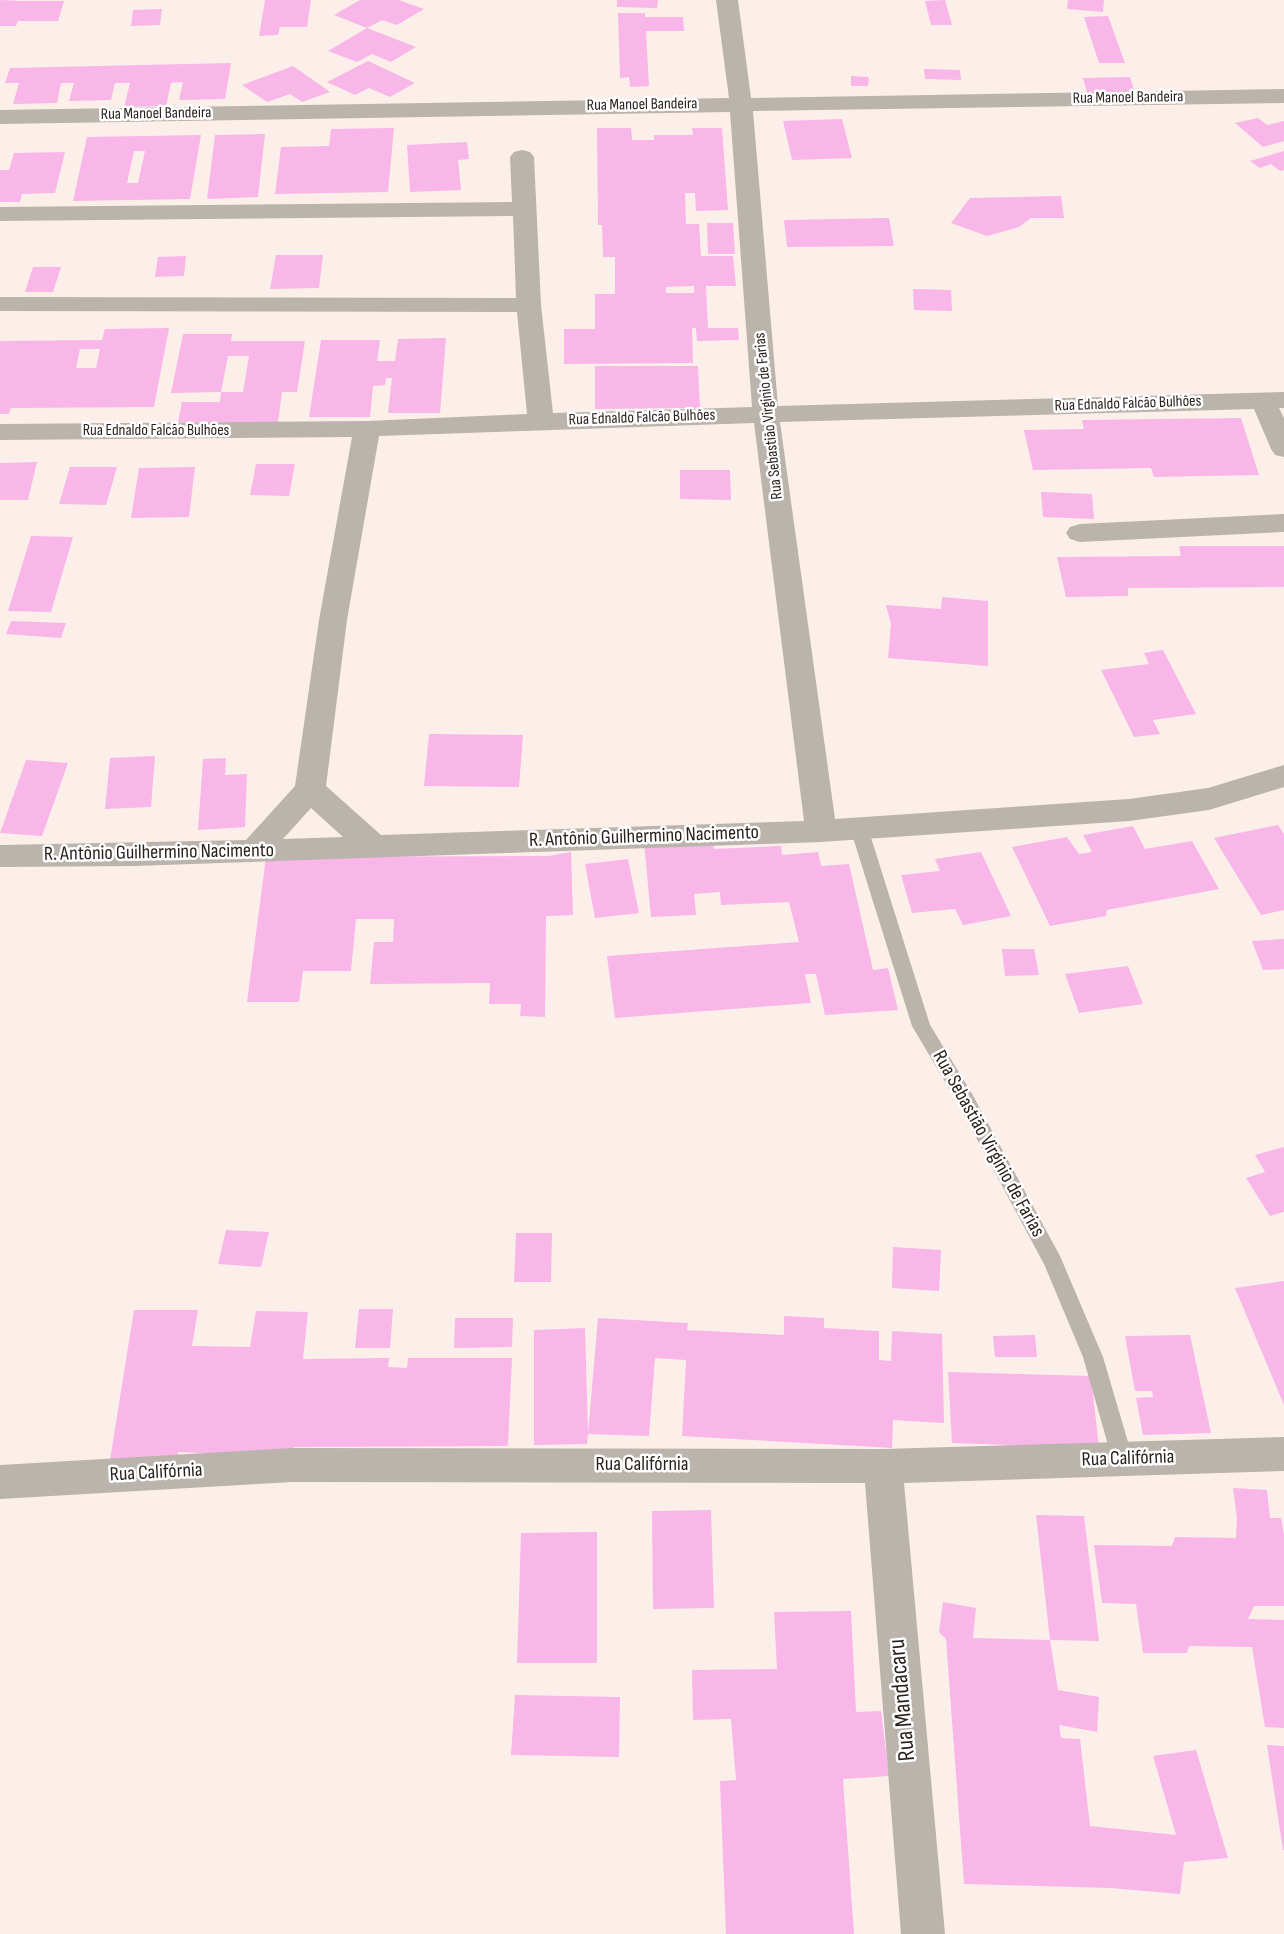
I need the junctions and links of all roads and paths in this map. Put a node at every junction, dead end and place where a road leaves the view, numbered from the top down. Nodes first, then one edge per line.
1 (727, 0) edge
2 (1284, 96) edge
3 (741, 104) junction
4 (0, 117) edge
5 (522, 157) dead end
6 (526, 209) junction
7 (0, 214) edge
8 (0, 304) edge
9 (529, 305) junction
10 (1273, 400) edge
11 (766, 415) junction
12 (541, 421) junction
13 (367, 429) junction
14 (0, 432) edge
15 (1284, 449) edge
16 (1284, 524) edge
17 (1080, 532) dead end
18 (1284, 776) edge
19 (310, 789) junction
20 (859, 828) junction
21 (821, 831) junction
22 (374, 847) junction
23 (254, 851) junction
24 (0, 856) edge
25 (1284, 1454) edge
26 (1122, 1459) junction
27 (883, 1466) junction
28 (0, 1482) edge
29 (923, 1934) edge

1 - 3 street, Rua Sebastião Virginio de Farias
2 - 3 street, Rua Manoel Bandeira
3 - 4 street, Rua Manoel Bandeira
3 - 11 street, Rua Sebastião Virginio de Farias
5 - 6 street
6 - 7 street
6 - 9 street
8 - 9 street
9 - 12 street
10 - 11 street, Rua Ednaldo Falcão Bulhões
10 - 15 street
11 - 12 street, Rua Ednaldo Falcão Bulhões
11 - 21 street, Rua Sebastião Virginio de Farias
12 - 13 street, Rua Ednaldo Falcão Bulhões
13 - 14 street, Rua Ednaldo Falcão Bulhões
13 - 19 street
16 - 17 street
18 - 20 street, R. Antônio Guilhermino Nacimento
19 - 22 street
19 - 23 street
20 - 21 street, R. Antônio Guilhermino Nacimento
20 - 26 lane, Rua Sebastião Virginio de Farias
21 - 22 street, R. Antônio Guilhermino Nacimento
22 - 23 street, R. Antônio Guilhermino Nacimento
23 - 24 street, R. Antônio Guilhermino Nacimento
25 - 26 street, Rua Califórnia
26 - 27 street, Rua Califórnia
27 - 28 street, Rua Califórnia
27 - 29 street, Rua Mandacaru

